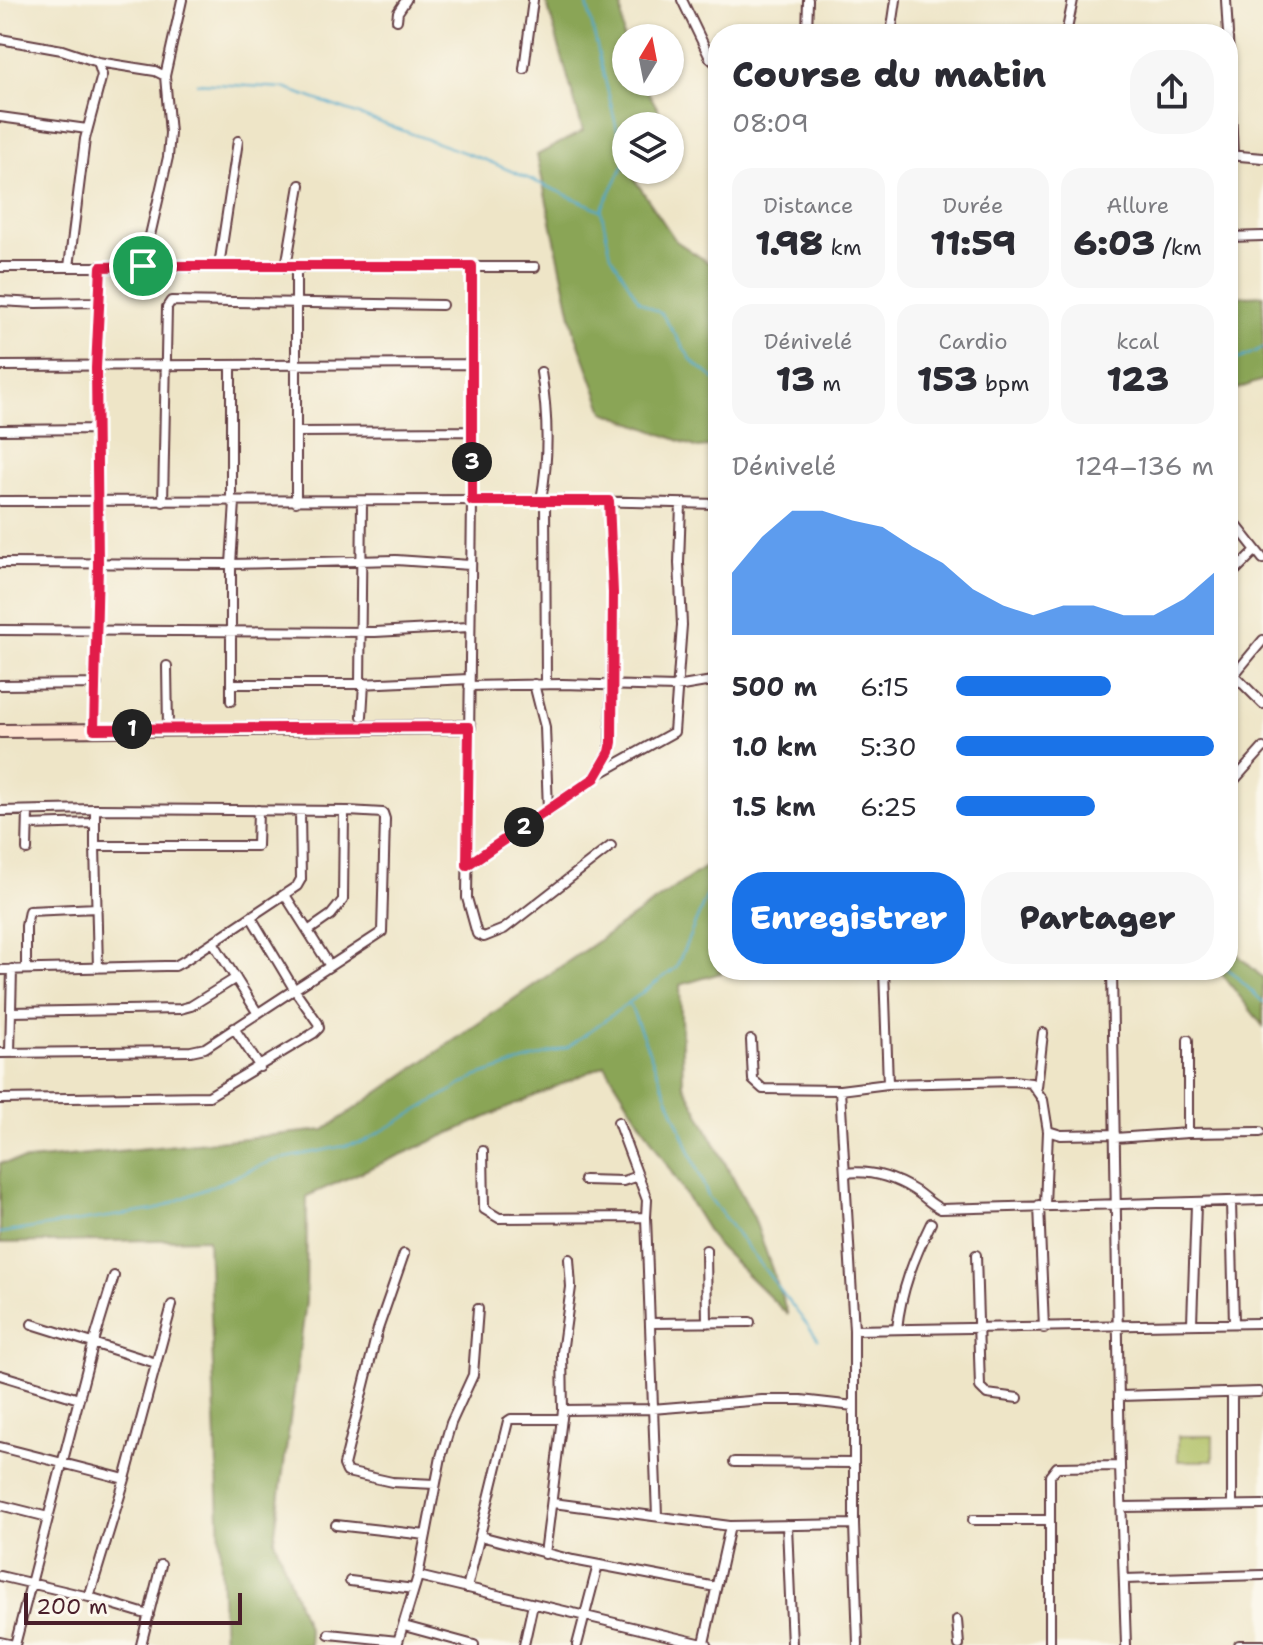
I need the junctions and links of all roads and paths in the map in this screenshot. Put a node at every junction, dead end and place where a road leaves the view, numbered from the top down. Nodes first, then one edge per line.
1 (182, 0) edge
2 (406, 0) edge
3 (533, 0) edge
4 (682, 0) edge
5 (808, 0) edge
6 (896, 0) edge
7 (1073, 0) edge
8 (1226, 0) edge
9 (397, 20) dead end
10 (807, 24) edge
11 (892, 24) edge
12 (1068, 24) edge
13 (1227, 24) edge
14 (0, 39) edge
15 (708, 54) edge
16 (98, 62) junction
17 (524, 69) dead end
18 (165, 76) junction
19 (0, 117) edge
20 (87, 129) junction
21 (238, 141) dead end
22 (1238, 156) edge
23 (1263, 158) edge
24 (300, 185) dead end
25 (1263, 236) edge
26 (1238, 237) edge
27 (143, 266) junction
28 (219, 266) junction
29 (472, 266) junction
30 (0, 267) edge
31 (69, 267) junction
32 (101, 267) junction
33 (291, 267) junction
34 (535, 267) dead end
35 (0, 301) edge
36 (99, 302) junction
37 (295, 302) junction
38 (442, 305) dead end
39 (470, 364) junction
40 (0, 366) edge
41 (231, 366) junction
42 (295, 366) junction
43 (167, 367) junction
44 (96, 368) junction
45 (541, 372) dead end
46 (97, 429) junction
47 (0, 430) edge
48 (471, 431) junction
49 (296, 432) junction
50 (543, 500) junction
51 (0, 501) edge
52 (472, 501) junction
53 (609, 501) junction
54 (98, 502) junction
55 (163, 502) junction
56 (233, 502) junction
57 (296, 502) junction
58 (362, 502) junction
59 (681, 504) junction
60 (708, 504) edge
61 (1238, 527) edge
62 (1255, 551) junction
63 (1263, 559) edge
64 (361, 560) junction
65 (0, 563) edge
66 (98, 564) junction
67 (231, 564) junction
68 (470, 565) junction
69 (1238, 568) edge
70 (469, 627) junction
71 (0, 630) edge
72 (97, 631) junction
73 (232, 631) junction
74 (360, 632) junction
75 (1263, 640) edge
76 (167, 666) dead end
77 (1238, 666) edge
78 (1238, 678) edge
79 (469, 682) junction
80 (708, 682) edge
81 (97, 684) junction
82 (231, 684) junction
83 (362, 684) junction
84 (534, 684) junction
85 (546, 684) junction
86 (611, 684) junction
87 (0, 685) edge
88 (676, 687) junction
89 (231, 701) dead end
90 (1263, 704) edge
91 (362, 716) dead end
92 (469, 727) junction
93 (168, 728) junction
94 (94, 729) junction
95 (0, 731) edge
96 (1263, 748) edge
97 (599, 773) junction
98 (1238, 776) edge
99 (95, 809) junction
100 (258, 810) junction
101 (548, 810) junction
102 (0, 811) edge
103 (28, 811) junction
104 (300, 811) junction
105 (344, 811) junction
106 (95, 823) junction
107 (28, 825) junction
108 (95, 846) junction
109 (611, 846) dead end
110 (27, 850) dead end
111 (467, 865) junction
112 (285, 895) junction
113 (97, 908) junction
114 (251, 917) junction
115 (308, 931) junction
116 (213, 942) junction
117 (330, 966) junction
118 (98, 968) junction
119 (12, 969) junction
120 (26, 969) junction
121 (0, 970) edge
122 (236, 978) junction
123 (884, 980) edge
124 (1112, 980) edge
125 (294, 989) junction
126 (11, 1012) junction
127 (257, 1012) junction
128 (234, 1028) junction
129 (1043, 1033) dead end
130 (751, 1040) dead end
131 (1188, 1040) dead end
132 (5, 1053) edge
133 (260, 1067) junction
134 (888, 1084) junction
135 (1037, 1087) junction
136 (840, 1090) junction
137 (0, 1099) edge
138 (618, 1122) dead end
139 (1048, 1131) junction
140 (1260, 1132) dead end
141 (1188, 1133) junction
142 (1115, 1136) junction
143 (483, 1151) dead end
144 (845, 1173) junction
145 (638, 1176) junction
146 (584, 1180) dead end
147 (1263, 1200) edge
148 (1231, 1202) junction
149 (1117, 1204) junction
150 (1196, 1204) junction
151 (1042, 1205) junction
152 (646, 1217) junction
153 (931, 1223) dead end
154 (706, 1250) dead end
155 (404, 1254) dead end
156 (976, 1255) dead end
157 (569, 1259) dead end
158 (114, 1276) dead end
159 (172, 1305) dead end
160 (478, 1309) dead end
161 (750, 1322) dead end
162 (650, 1323) junction
163 (707, 1323) junction
164 (1192, 1323) junction
165 (1234, 1323) junction
166 (1260, 1323) dead end
167 (32, 1324) dead end
168 (1119, 1327) junction
169 (1044, 1328) junction
170 (897, 1329) junction
171 (976, 1329) junction
172 (854, 1330) junction
173 (93, 1345) junction
174 (156, 1363) junction
175 (0, 1375) edge
176 (1259, 1392) dead end
177 (1232, 1393) junction
178 (1119, 1396) junction
179 (1018, 1398) dead end
180 (79, 1399) junction
181 (854, 1406) junction
182 (652, 1409) junction
183 (563, 1414) junction
184 (0, 1447) edge
185 (734, 1462) dead end
186 (62, 1463) junction
187 (854, 1463) junction
188 (1120, 1466) junction
189 (125, 1479) junction
190 (435, 1484) junction
191 (553, 1503) junction
192 (0, 1505) edge
193 (1232, 1505) junction
194 (1263, 1505) edge
195 (1122, 1507) junction
196 (657, 1516) junction
197 (48, 1517) junction
198 (973, 1520) dead end
199 (1050, 1520) junction
200 (854, 1524) junction
201 (336, 1525) dead end
202 (787, 1525) junction
203 (730, 1526) junction
204 (426, 1535) junction
205 (480, 1536) junction
206 (545, 1554) junction
207 (161, 1565) dead end
208 (598, 1565) junction
209 (1263, 1575) edge
210 (0, 1576) edge
211 (418, 1576) junction
212 (1124, 1579) junction
213 (350, 1581) dead end
214 (32, 1584) junction
215 (716, 1587) junction
216 (467, 1588) junction
217 (414, 1589) junction
218 (89, 1597) junction
219 (533, 1604) junction
220 (149, 1615) junction
221 (585, 1617) junction
222 (957, 1620) dead end
223 (404, 1626) junction
224 (329, 1634) dead end
225 (0, 1642) edge
226 (398, 1643) edge
227 (706, 1644) edge
228 (14, 1645) edge
229 (141, 1645) edge
230 (474, 1645) edge
231 (524, 1645) edge
232 (577, 1645) edge
233 (792, 1645) edge
234 (858, 1645) edge
235 (959, 1645) edge
236 (1050, 1645) edge
237 (1126, 1645) edge
238 (1239, 1645) edge
239 (1263, 1645) edge

1 - 18 street
2 - 9 street
3 - 17 street
4 - 15 street
5 - 10 street
6 - 11 street
7 - 12 street
8 - 13 street
14 - 16 street
16 - 18 street
16 - 20 street
18 - 27 street
19 - 20 street
20 - 31 street
21 - 28 street
22 - 23 street
24 - 33 street
25 - 26 street
27 - 28 street
27 - 32 street
28 - 33 street
29 - 33 street
29 - 34 street
29 - 39 street
30 - 31 street
31 - 32 street
32 - 36 street
33 - 37 street
35 - 36 street
36 - 44 street
37 - 38 street
37 - 42 street
37 - 43 street
39 - 42 street
39 - 48 street
40 - 44 street
41 - 42 street
41 - 43 street
41 - 56 street
42 - 49 street
43 - 44 street
43 - 55 street
44 - 46 street
45 - 50 street
46 - 47 street
46 - 54 street
48 - 49 street
48 - 52 street
49 - 57 street
50 - 52 street
50 - 53 street
50 - 85 street
51 - 54 street
52 - 58 street
52 - 68 street
53 - 59 street
53 - 86 street
54 - 55 street
54 - 66 street
55 - 56 street
56 - 57 street
56 - 67 street
57 - 58 street
58 - 64 street
59 - 60 street
59 - 88 street
61 - 62 street
62 - 63 street
62 - 69 street
64 - 67 street
64 - 68 street
64 - 74 street
65 - 66 street
66 - 67 street
66 - 72 street
67 - 73 street
68 - 70 street
70 - 74 street
70 - 79 street
71 - 72 street
72 - 73 street
72 - 81 street
73 - 74 street
73 - 82 street
74 - 83 street
75 - 77 street
76 - 93 street
78 - 90 street
79 - 83 street
79 - 84 street
79 - 92 street
80 - 88 street
81 - 87 street
81 - 94 street
82 - 83 street
82 - 89 street
83 - 91 street
84 - 85 street
84 - 101 street
85 - 86 street
86 - 88 street
86 - 97 street
88 - 97 street
92 - 93 street
92 - 111 street
93 - 94 street
94 - 95 street
96 - 98 street
97 - 101 street
99 - 100 street
99 - 103 street
99 - 106 street
100 - 104 street
100 - 108 street
101 - 111 street
102 - 103 street
103 - 107 street
104 - 105 street
104 - 112 street
105 - 115 street
105 - 117 street
106 - 107 street
106 - 108 street
107 - 110 street
108 - 113 street
109 - 111 street
112 - 114 street
112 - 115 street
113 - 118 street
113 - 120 street
114 - 116 street
114 - 125 street
115 - 117 street
116 - 118 street
116 - 122 street
117 - 125 street
118 - 120 street
119 - 120 street
119 - 121 street
119 - 126 street
122 - 126 street
122 - 127 street
123 - 134 street
124 - 142 street
125 - 127 street
125 - 133 street
126 - 132 street
127 - 128 street
128 - 132 street
128 - 133 street
129 - 135 street
130 - 136 street
131 - 141 street
133 - 137 street
134 - 135 street
134 - 136 street
135 - 139 street
136 - 144 street
138 - 145 street
139 - 142 street
139 - 151 street
140 - 141 street
141 - 142 street
142 - 149 street
143 - 152 street
144 - 151 street
144 - 172 street
145 - 146 street
145 - 152 street
147 - 148 street
148 - 150 street
148 - 165 street
149 - 150 street
149 - 151 street
149 - 168 street
150 - 164 street
151 - 169 street
152 - 162 street
153 - 170 street
154 - 163 street
155 - 190 street
156 - 171 street
157 - 183 street
158 - 173 street
159 - 174 street
160 - 190 street
161 - 163 street
162 - 163 street
162 - 182 street
164 - 165 street
164 - 168 street
165 - 166 street
167 - 173 street
168 - 169 street
168 - 178 street
169 - 171 street
170 - 171 street
170 - 172 street
171 - 179 street
172 - 181 street
173 - 174 street
173 - 180 street
174 - 189 street
175 - 180 street
176 - 177 street
177 - 178 street
177 - 193 street
178 - 188 street
180 - 186 street
181 - 182 street
181 - 187 street
182 - 183 street
182 - 196 street
183 - 191 street
183 - 205 street
184 - 186 street
185 - 187 street
186 - 189 street
186 - 197 street
187 - 200 street
188 - 195 street
188 - 199 street
189 - 218 street
190 - 204 street
191 - 196 street
191 - 206 street
192 - 197 street
193 - 194 street
193 - 195 street
195 - 212 street
196 - 203 street
197 - 214 street
198 - 199 street
199 - 236 street
200 - 202 street
200 - 234 street
201 - 204 street
202 - 203 street
202 - 233 street
203 - 215 street
204 - 211 street
205 - 206 street
205 - 216 street
206 - 208 street
207 - 220 street
208 - 215 street
208 - 221 street
209 - 212 street
210 - 214 street
211 - 216 street
211 - 217 street
212 - 237 street
213 - 217 street
214 - 218 street
214 - 228 street
215 - 227 street
216 - 219 street
217 - 223 street
218 - 220 street
219 - 221 street
219 - 231 street
220 - 229 street
221 - 227 street
221 - 232 street
222 - 235 street
223 - 226 street
223 - 230 street
224 - 226 street
225 - 228 street
238 - 239 street

